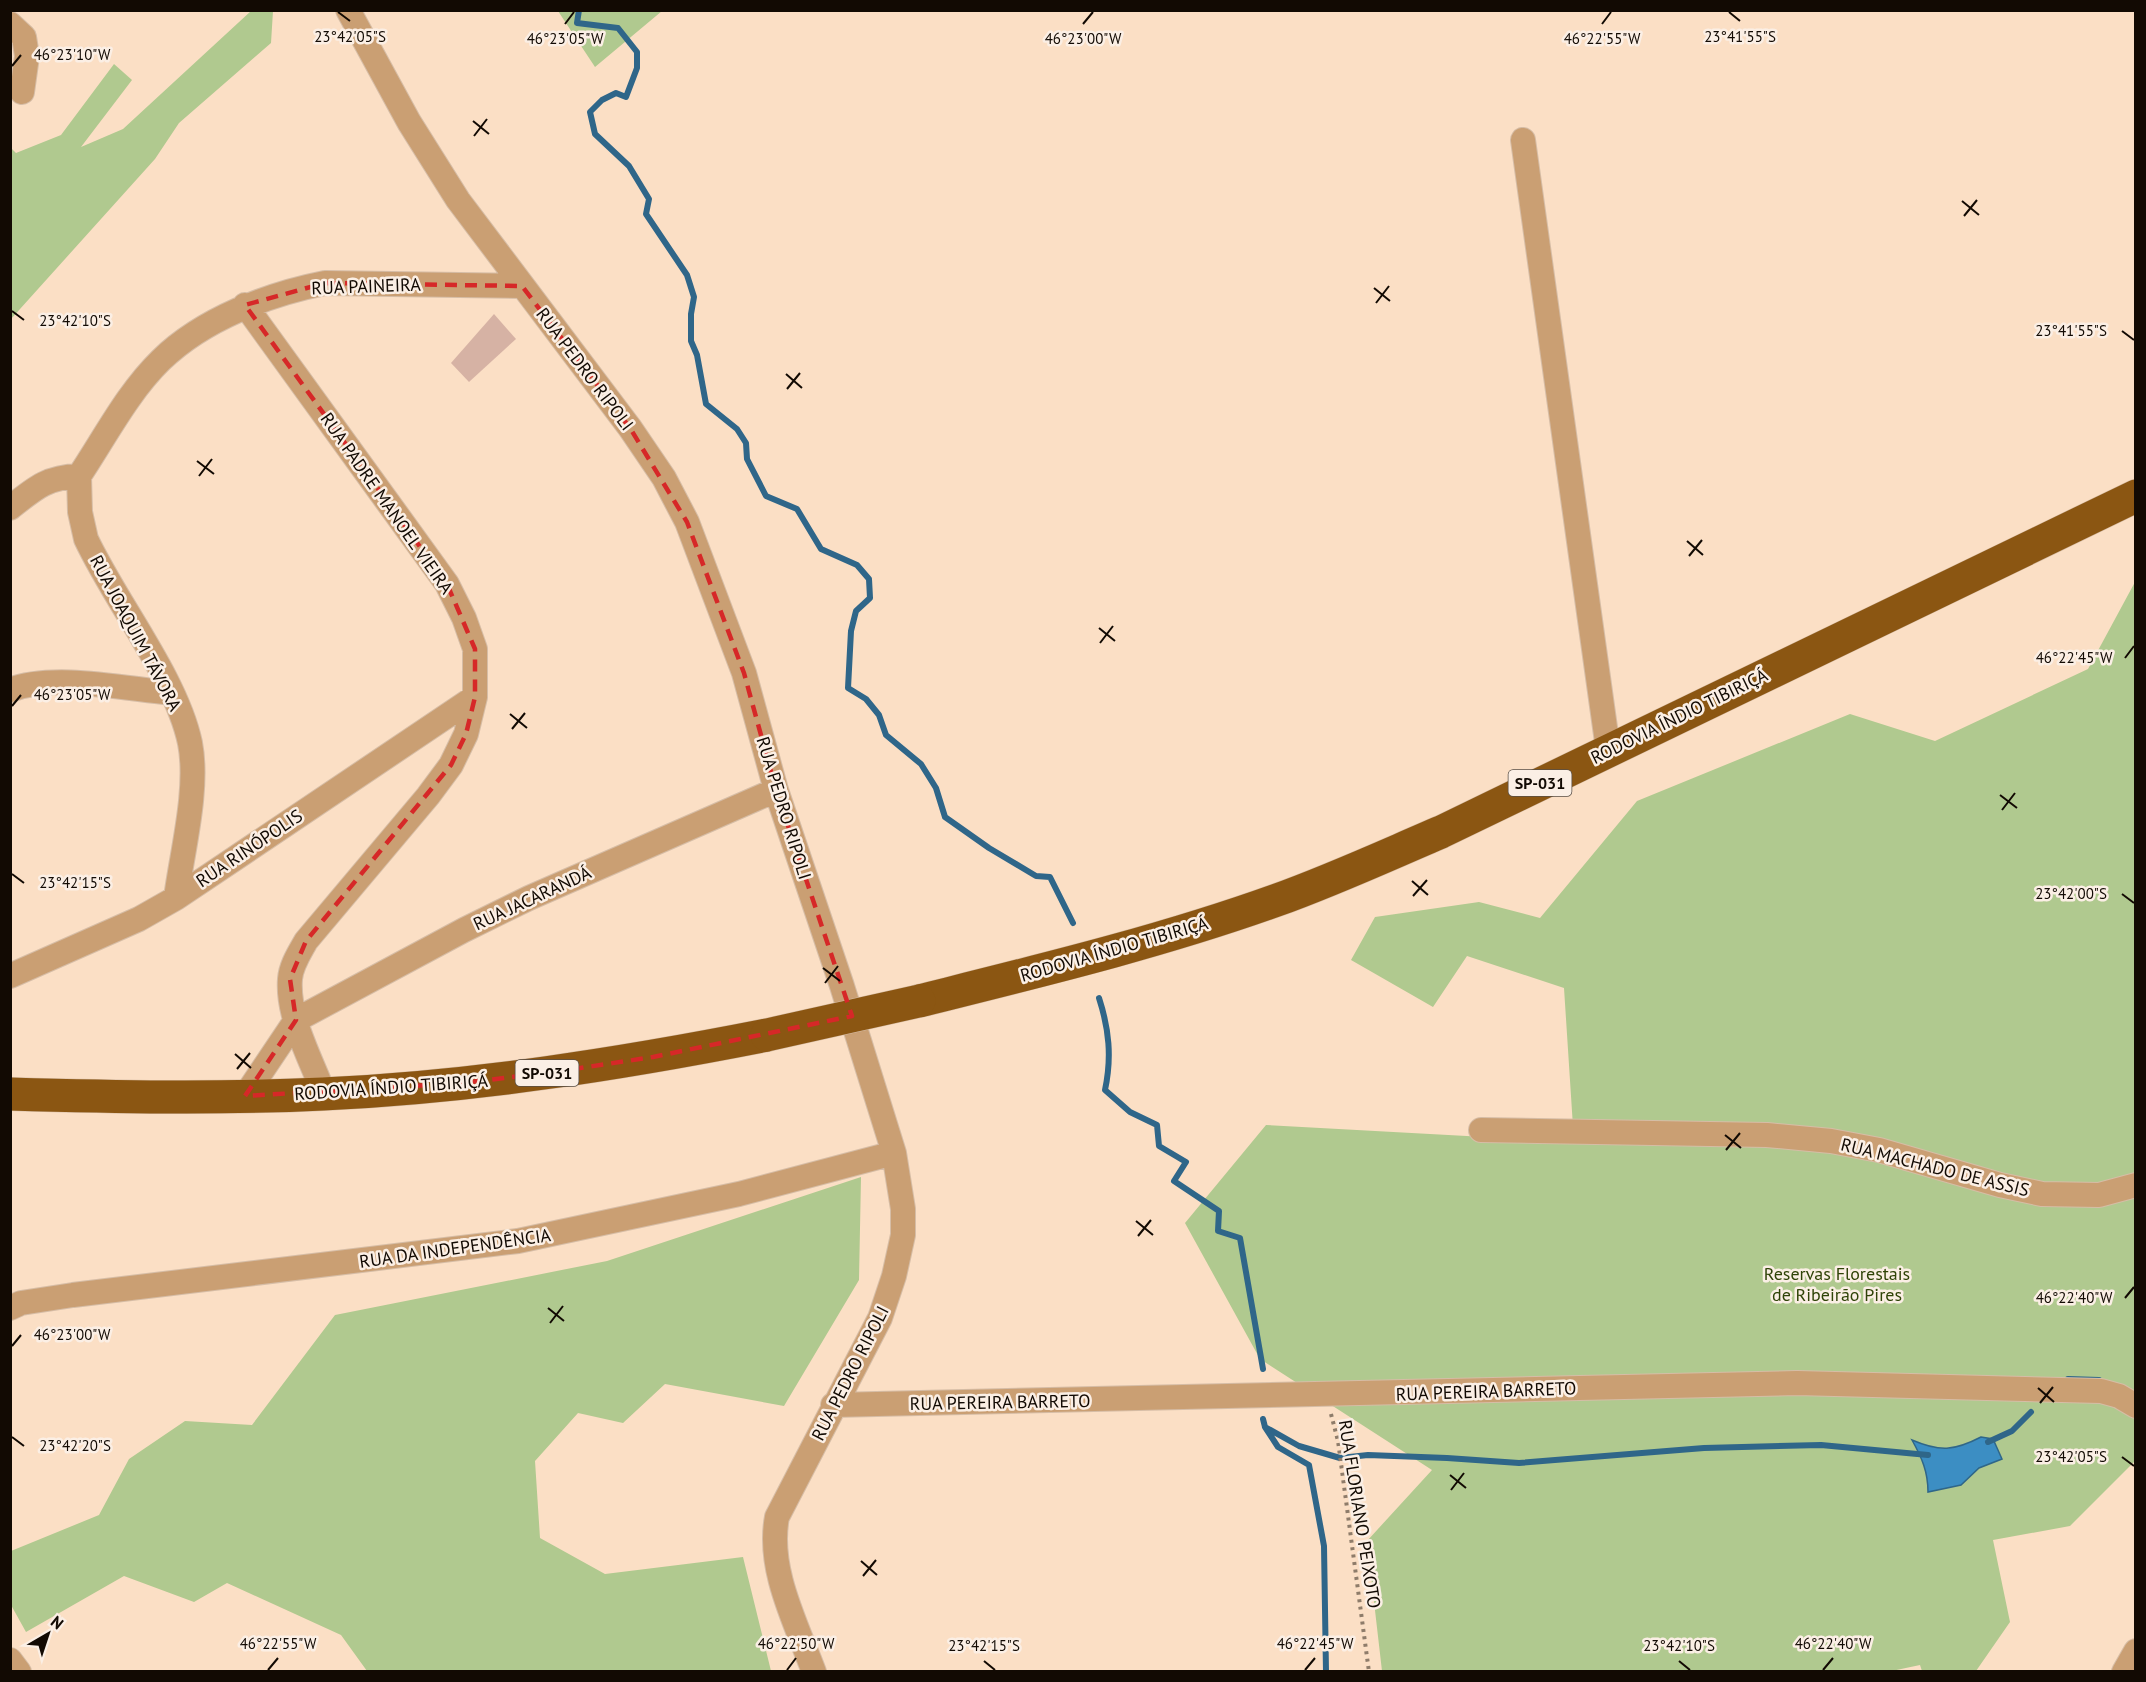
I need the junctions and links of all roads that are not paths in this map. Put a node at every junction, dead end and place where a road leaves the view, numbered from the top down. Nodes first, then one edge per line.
1 (348, 10) edge
2 (10, 24) edge
3 (22, 92) dead end
4 (1522, 140) dead end
5 (522, 286) junction
6 (245, 305) junction
7 (79, 476) junction
8 (2136, 496) edge
9 (10, 508) edge
10 (10, 690) edge
11 (172, 693) junction
12 (475, 697) junction
13 (1608, 749) junction
14 (776, 790) junction
15 (176, 898) junction
16 (10, 976) edge
17 (296, 1020) junction
18 (10, 1094) edge
19 (324, 1094) junction
20 (245, 1096) junction
21 (1481, 1130) dead end
22 (894, 1153) junction
23 (2136, 1185) edge
24 (10, 1308) edge
25 (833, 1405) junction
26 (2136, 1406) edge
27 (2136, 1651) edge
28 (10, 1660) edge
29 (19, 1671) edge
30 (814, 1671) edge
31 (2124, 1671) edge

1 - 5 street, RUA PEDRO RIPOLI
2 - 3 street
4 - 13 street
5 - 6 street, RUA PAINEIRA
5 - 14 street, RUA PEDRO RIPOLI
6 - 7 street, RUA PAINEIRA
6 - 12 street, RUA PADRE MANOEL VIEIRA
7 - 9 street
7 - 11 street, RUA JOAQUIM TÁVORA
8 - 13 highway, RODOVIA ÍNDIO TIBIRIÇÁ / SP-031
10 - 11 street
11 - 15 street, RUA JOAQUIM TÁVORA
12 - 15 street, RUA RINÓPOLIS
12 - 17 street, RUA PADRE MANOEL VIEIRA
13 - 19 highway, RODOVIA ÍNDIO TIBIRIÇÁ / SP-031, bridge
14 - 17 street, RUA JACARANDÁ
14 - 22 street, RUA PEDRO RIPOLI
15 - 16 street, RUA RINÓPOLIS
17 - 19 street, RUA PADRE MANOEL VIEIRA
17 - 20 street
18 - 20 highway, RODOVIA ÍNDIO TIBIRIÇÁ / SP-031
19 - 20 highway, RODOVIA ÍNDIO TIBIRIÇÁ / SP-031
21 - 23 street, RUA MACHADO DE ASSIS
22 - 24 street, RUA DA INDEPENDÊNCIA
22 - 25 street, RUA PEDRO RIPOLI
25 - 26 street, RUA PEREIRA BARRETO
25 - 30 street, RUA PEDRO RIPOLI
27 - 31 street
28 - 29 street

